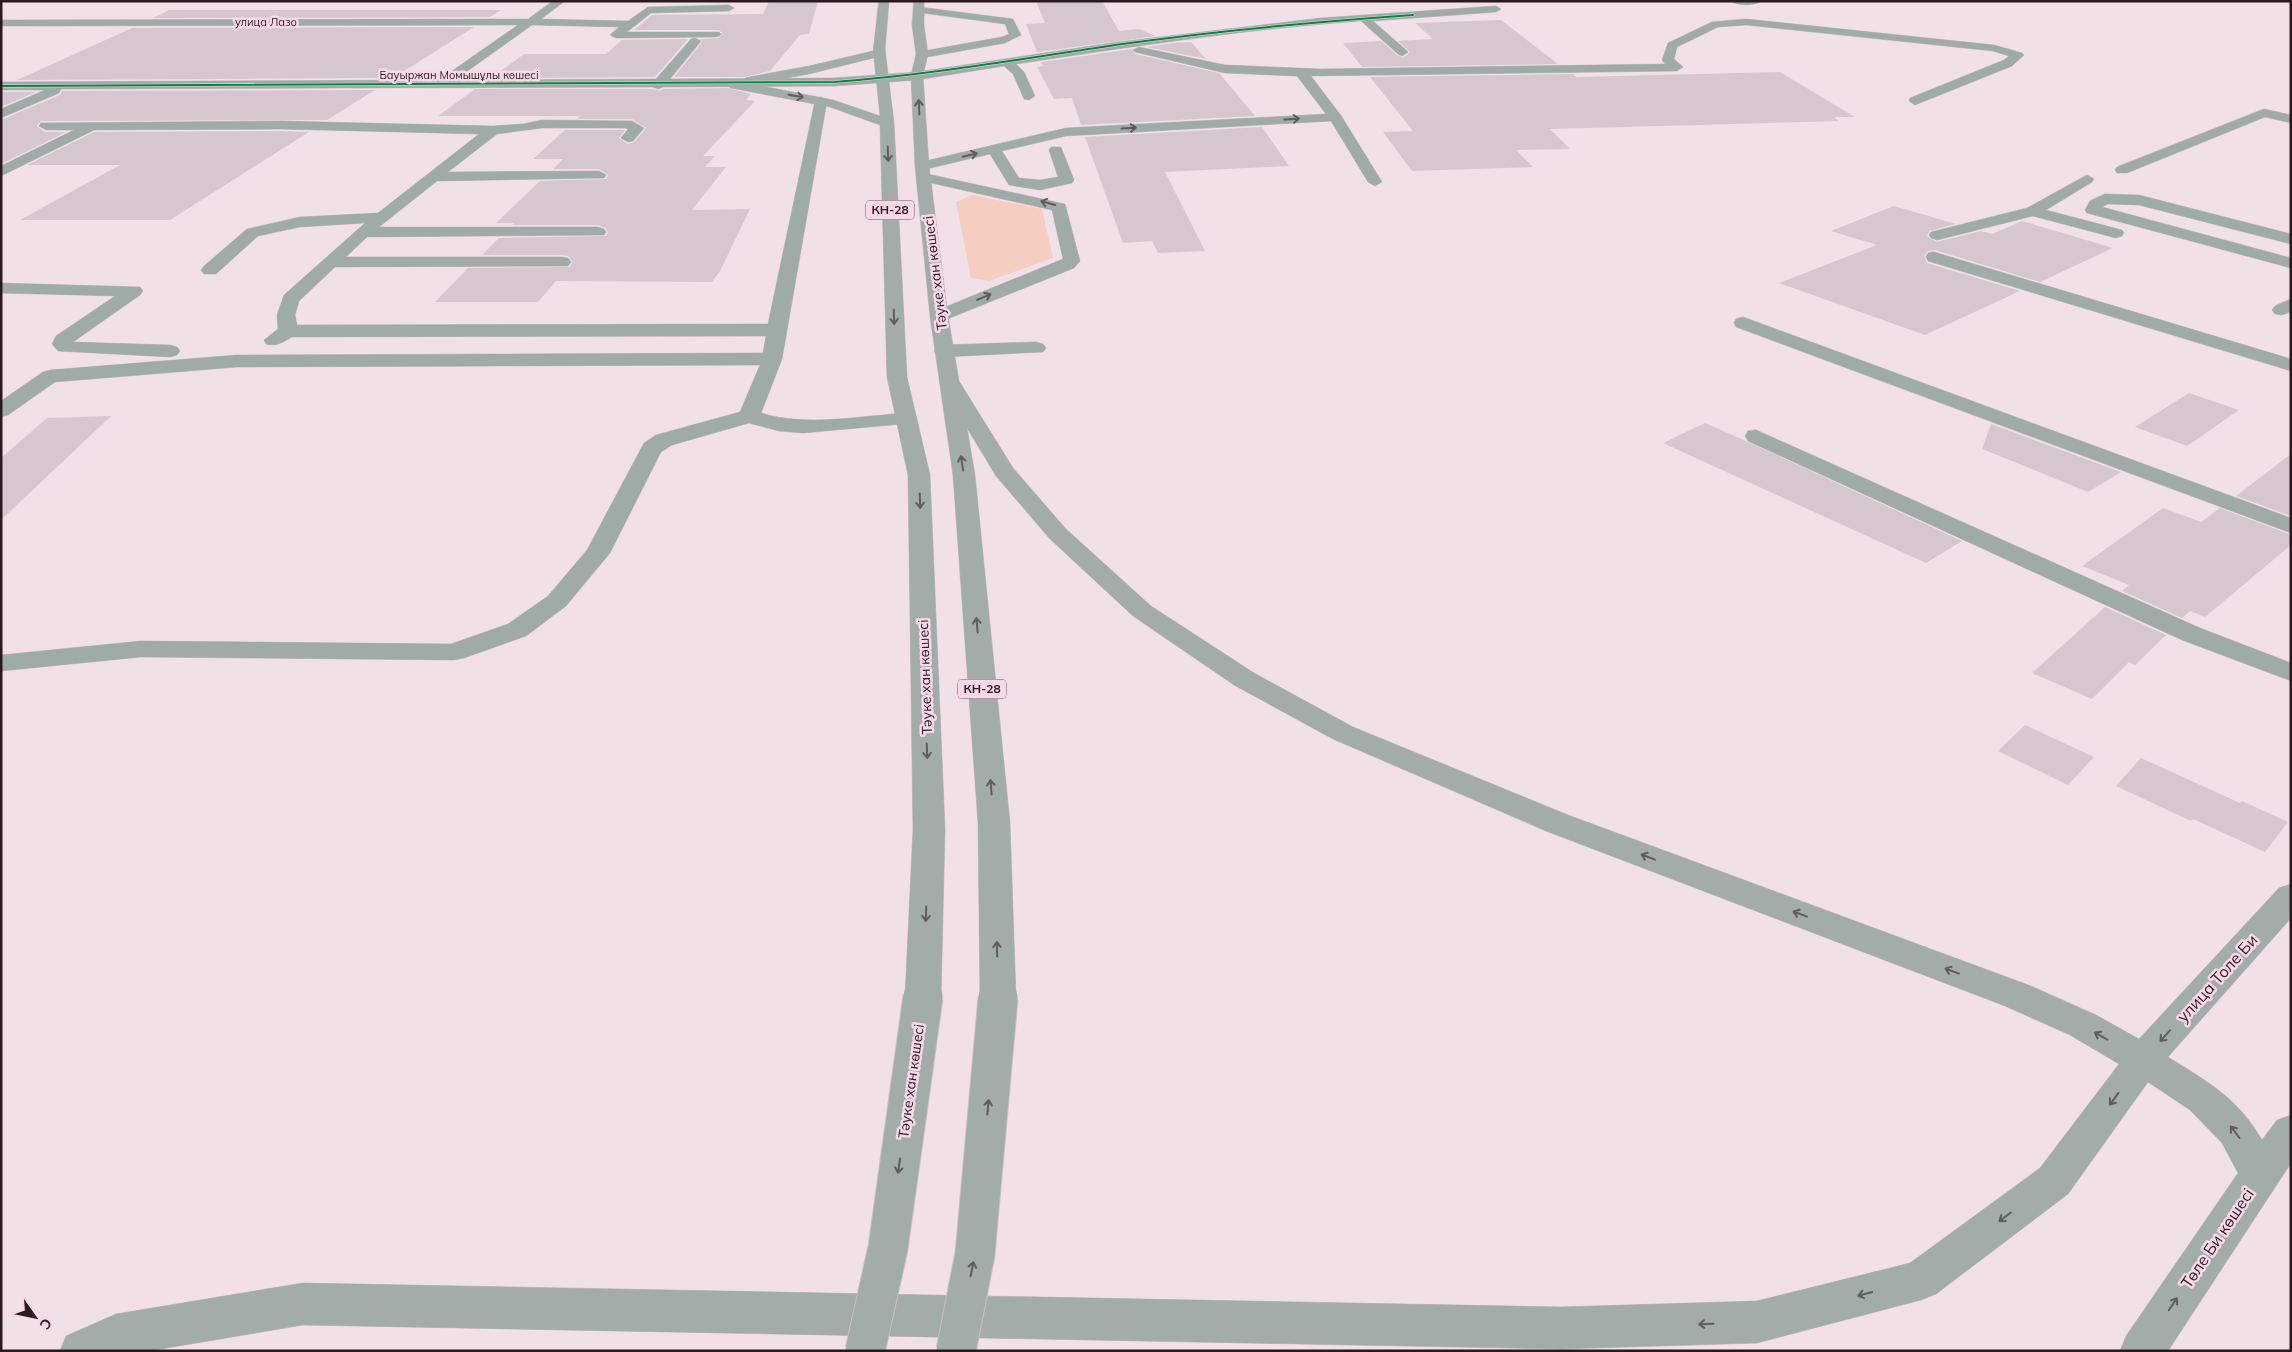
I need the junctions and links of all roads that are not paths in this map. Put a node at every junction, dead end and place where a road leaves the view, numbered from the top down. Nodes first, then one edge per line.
1 (560, 1) edge
2 (884, 1) edge
3 (1406, 1) edge
4 (1470, 1) edge
5 (1735, 1) edge
6 (1757, 1) edge
7 (727, 5) edge
8 (919, 6) edge
9 (1496, 9) dead end
10 (345, 10) dead end
11 (1413, 15) junction
12 (1364, 18) junction
13 (322, 22) junction
14 (531, 22) junction
15 (1, 23) edge
16 (630, 24) junction
17 (715, 34) dead end
18 (698, 37) junction
19 (1005, 40) junction
20 (1118, 45) junction
21 (1402, 52) dead end
22 (880, 53) junction
23 (922, 54) junction
24 (1060, 54) junction
25 (1006, 62) junction
26 (1302, 72) junction
27 (917, 76) junction
28 (882, 80) junction
29 (731, 84) junction
30 (440, 85) junction
31 (590, 85) junction
32 (658, 85) junction
33 (1, 86) edge
34 (63, 86) junction
35 (338, 86) junction
36 (324, 96) dead end
37 (577, 96) dead end
38 (1029, 96) dead end
39 (821, 101) junction
40 (1914, 101) dead end
41 (302, 110) dead end
42 (556, 113) dead end
43 (1, 114) edge
44 (1335, 117) junction
45 (2291, 119) edge
46 (886, 123) junction
47 (542, 124) junction
48 (280, 125) junction
49 (46, 126) dead end
50 (91, 126) junction
51 (493, 130) junction
52 (628, 138) dead end
53 (994, 149) junction
54 (1056, 150) dead end
55 (2122, 170) dead end
56 (1, 172) edge
57 (923, 172) junction
58 (599, 176) dead end
59 (436, 177) junction
60 (2087, 178) dead end
61 (1375, 182) dead end
62 (2032, 211) junction
63 (384, 217) junction
64 (363, 232) junction
65 (598, 232) dead end
66 (1937, 235) dead end
67 (2128, 236) dead end
68 (2291, 238) edge
69 (1934, 257) dead end
70 (331, 262) junction
71 (562, 262) dead end
72 (2291, 263) edge
73 (210, 270) dead end
74 (1, 288) edge
75 (939, 316) junction
76 (1743, 323) dead end
77 (776, 330) junction
78 (288, 331) junction
79 (1036, 348) dead end
80 (944, 351) junction
81 (243, 357) junction
82 (772, 359) junction
83 (2291, 365) edge
84 (949, 381) junction
85 (1, 411) edge
86 (749, 416) junction
87 (906, 419) junction
88 (1756, 436) dead end
89 (2291, 526) edge
90 (1, 663) edge
91 (2291, 673) edge
92 (2291, 896) edge
93 (2143, 1060) junction
94 (2291, 1132) edge
95 (2260, 1174) junction
96 (2142, 1349) edge
97 (82, 1351) edge
98 (865, 1351) edge
99 (956, 1351) edge

1 - 14 street
2 - 22 main road, Тәуке хан көшесі / КН-28
3 - 11 street
4 - 11 street
5 - 6 street
7 - 16 street
7 - 18 street
8 - 19 street
8 - 23 main road, Тәуке хан көшесі / КН-28
9 - 11 street
10 - 13 street
11 - 12 street, Бауыржан Момышұлы көшесі
12 - 20 street, Бауыржан Момышұлы көшесі
12 - 21 street
13 - 14 street, улица Лазо
13 - 15 street, улица Лазо
14 - 16 street, улица Лазо
14 - 30 street
16 - 18 street
17 - 18 street
18 - 32 street
19 - 23 street
19 - 24 street
20 - 24 street, Бауыржан Момышұлы көшесі
20 - 26 street
22 - 28 main road, Тәуке хан көшесі / КН-28
22 - 29 main road
23 - 27 main road, Тәуке хан көшесі / КН-28
24 - 25 street, Бауыржан Момышұлы көшесі
25 - 27 street, Бауыржан Момышұлы көшесі
25 - 38 street
26 - 40 street
26 - 44 street
27 - 28 street, Бауыржан Момышұлы көшесі
57 -> 27 main road, Тәуке хан көшесі / КН-28
28 - 29 street, Бауыржан Момышұлы көшесі
28 - 46 main road, Тәуке хан көшесі / КН-28
29 - 32 street, Бауыржан Момышұлы көшесі
29 -> 39 main road
30 - 31 street, Бауыржан Момышұлы көшесі
30 - 35 street, Бауыржан Момышұлы көшесі
31 - 32 street, Бауыржан Момышұлы көшесі
31 - 37 street
33 - 34 street, Бауыржан Момышұлы көшесі
34 - 35 street, Бауыржан Момышұлы көшесі
34 - 43 street
35 - 36 street
39 - 46 main road
39 - 77 street
41 - 48 street
42 - 47 street
53 -> 44 street
44 - 61 street
45 - 55 street
46 -> 87 main road, Тәуке хан көшесі / КН-28
47 - 51 street
47 - 52 street
48 - 50 street
48 - 51 street
49 - 50 street
50 - 56 street
51 - 59 street
53 - 54 street
57 -> 53 street
57 - 75 main road, Тәуке хан көшесі / КН-28
75 -> 57 street
58 - 59 street
59 - 63 street
60 - 62 street
62 - 66 street
62 - 67 street
63 - 64 street
63 - 73 street
64 - 65 street
64 - 70 street
68 - 72 street
69 - 83 street
70 - 71 street
70 - 78 street
74 - 81 street
75 - 80 main road, Тәуке хан көшесі / КН-28
76 - 89 street
77 - 78 street
77 - 82 street
78 - 81 street
79 - 80 street
80 - 84 main road, Тәуке хан көшесі / КН-28
81 - 82 street
81 - 85 street
82 - 86 street
93 -> 84 main road
99 -> 84 main road, Тәуке хан көшесі / КН-28, bridge
86 - 87 street
86 - 90 street
87 -> 98 main road, Тәуке хан көшесі / КН-28, bridge
88 - 91 street
92 -> 93 main road, улица Толе Би
95 -> 93 main road
93 -> 97 main road, улица Толе Би
94 - 95 main road, Төле Би көшесі
96 -> 95 main road, Төле Би көшесі

